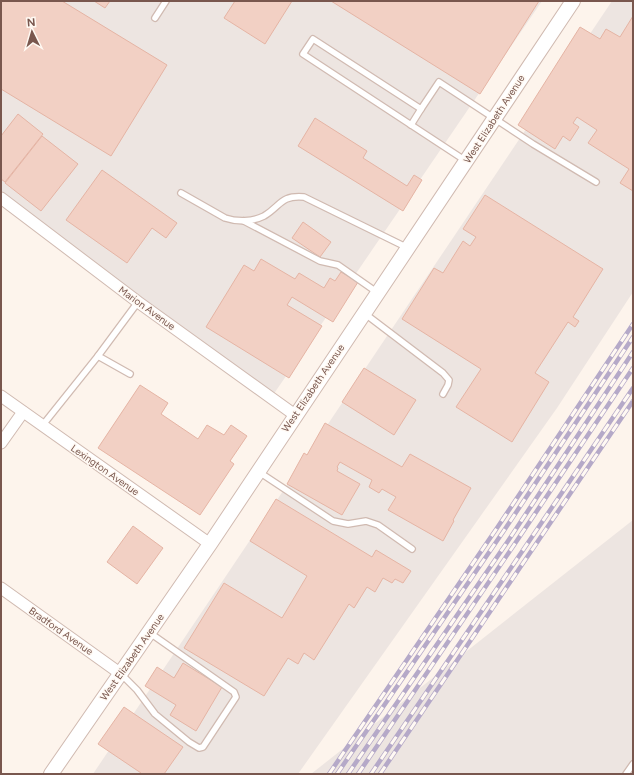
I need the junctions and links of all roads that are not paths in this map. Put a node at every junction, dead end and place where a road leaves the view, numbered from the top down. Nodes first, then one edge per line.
1 (166, 1) edge
2 (573, 1) edge
3 (155, 18) dead end
4 (421, 110) junction
5 (495, 117) junction
6 (411, 125) junction
7 (466, 162) junction
8 (596, 182) dead end
9 (181, 193) dead end
10 (1, 198) edge
11 (244, 221) junction
12 (408, 248) junction
13 (378, 293) junction
14 (138, 302) junction
15 (364, 313) junction
16 (98, 356) junction
17 (130, 374) dead end
18 (443, 394) dead end
19 (1, 396) edge
20 (23, 412) junction
21 (295, 415) junction
22 (42, 426) junction
23 (1, 443) edge
24 (258, 471) junction
25 (210, 544) junction
26 (412, 549) dead end
27 (1, 588) edge
28 (150, 633) junction
29 (121, 674) junction
30 (633, 764) edge
31 (51, 774) edge
32 (626, 774) edge

1 - 3 lane
2 - 5 street, West Elizabeth Avenue
4 - 5 lane
4 - 6 lane
4 - 6 lane
5 - 7 street, West Elizabeth Avenue
5 - 8 lane
6 - 7 lane
7 - 12 street, West Elizabeth Avenue
9 - 11 lane
10 - 14 street, Marion Avenue
11 - 12 lane
11 - 13 lane
12 - 13 street, West Elizabeth Avenue
13 - 15 street, West Elizabeth Avenue
14 - 16 lane
14 - 21 street, Marion Avenue
15 - 18 lane
15 - 21 street, West Elizabeth Avenue
16 - 17 lane
16 - 22 lane
19 - 20 street, Lexington Avenue
20 - 22 street, Lexington Avenue
20 - 23 street
21 - 24 street, West Elizabeth Avenue
22 - 25 street, Lexington Avenue
24 - 25 street, West Elizabeth Avenue
24 - 26 lane
25 - 28 street, West Elizabeth Avenue
27 - 29 street, Bradford Avenue
28 - 29 street, West Elizabeth Avenue
28 - 29 lane
29 - 31 street, West Elizabeth Avenue
30 - 32 lane

